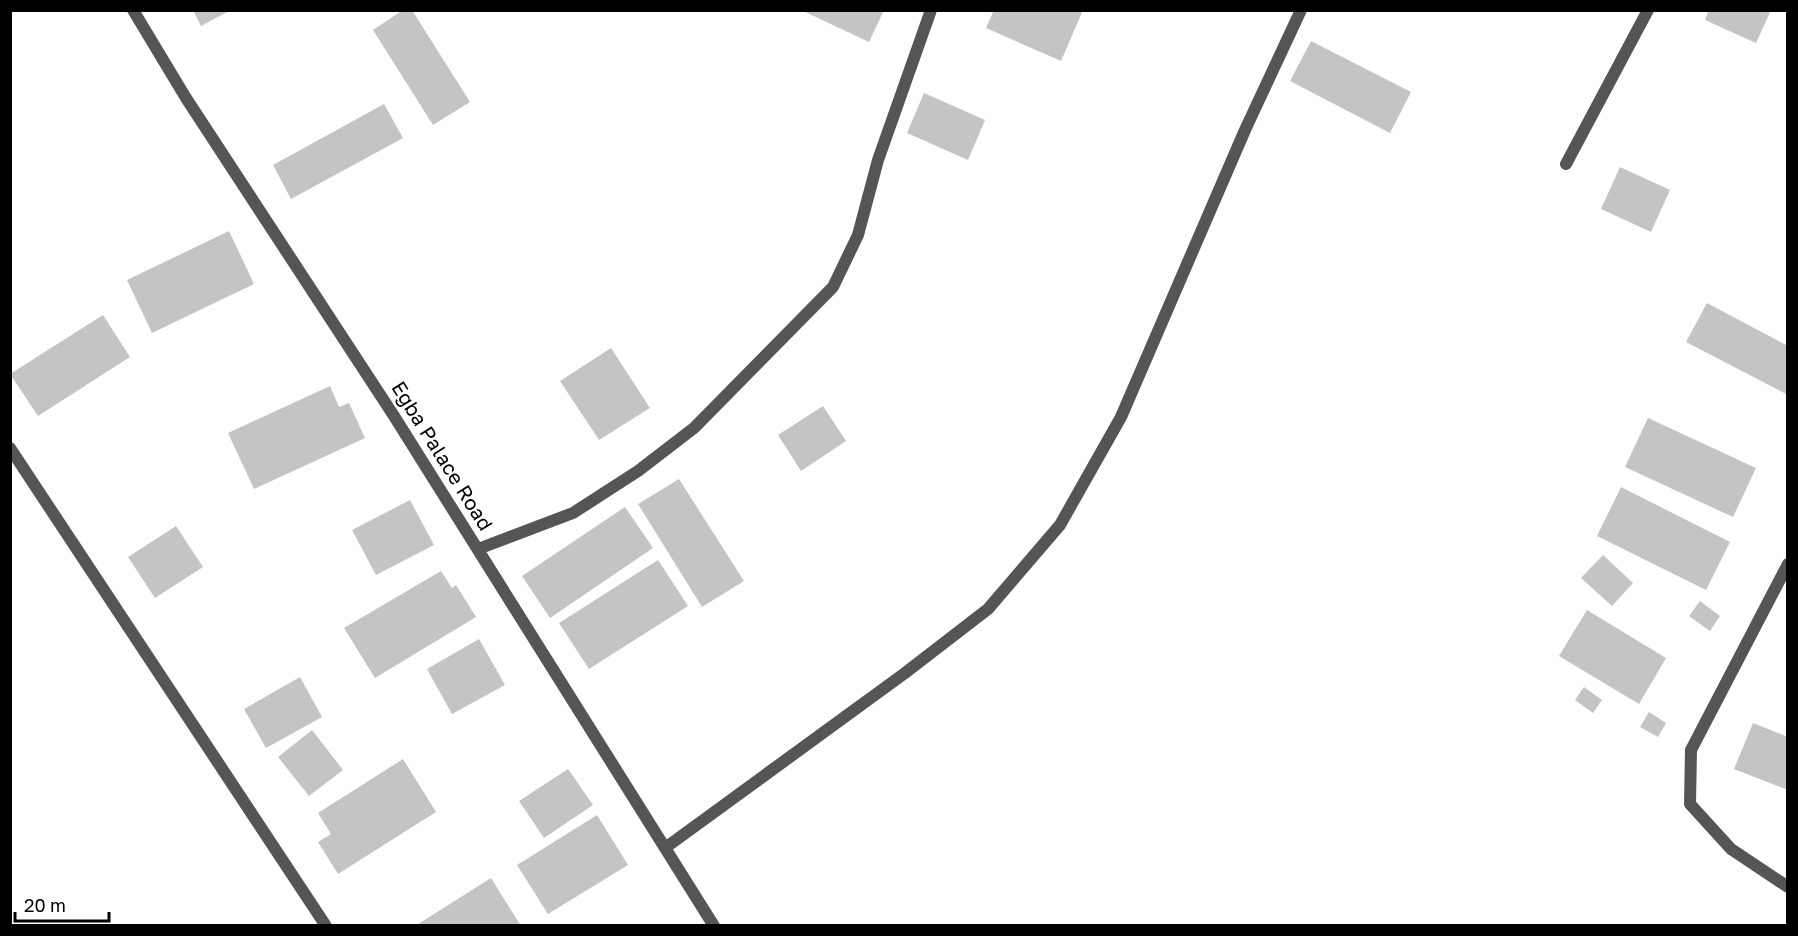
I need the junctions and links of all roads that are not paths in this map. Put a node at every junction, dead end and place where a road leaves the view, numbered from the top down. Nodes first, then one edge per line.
1 (133, 10) edge
2 (931, 10) edge
3 (1301, 10) edge
4 (1648, 10) edge
5 (1566, 164) dead end
6 (10, 448) edge
7 (478, 549) junction
8 (1788, 564) edge
9 (665, 848) junction
10 (1788, 887) edge
11 (326, 926) edge
12 (714, 926) edge

1 - 7 street, Egba Palace Road
2 - 7 street
3 - 9 street
4 - 5 street
6 - 11 street
7 - 9 street, Egba Palace Road
8 - 10 street
9 - 12 street, Egba Palace Road

